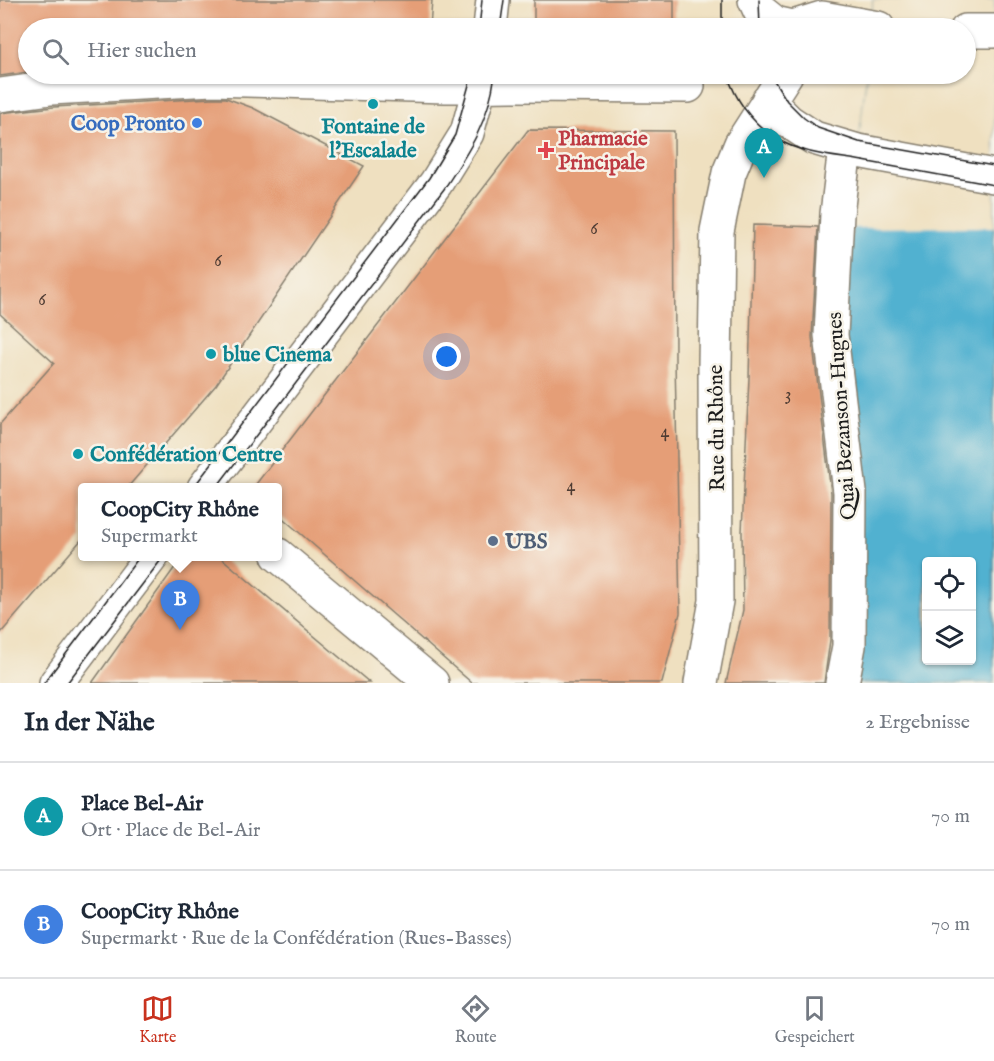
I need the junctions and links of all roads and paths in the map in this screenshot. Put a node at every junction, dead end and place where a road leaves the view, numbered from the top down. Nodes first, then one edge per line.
1 (493, 0) edge
2 (755, 0) edge
3 (491, 18) edge
4 (769, 18) edge
5 (994, 31) edge
6 (976, 32) edge
7 (123, 84) edge
8 (378, 84) edge
9 (457, 84) edge
10 (481, 84) edge
11 (619, 84) edge
12 (779, 84) edge
13 (688, 86) dead end
14 (0, 95) edge
15 (768, 100) junction
16 (851, 150) junction
17 (994, 176) edge
18 (208, 483) edge
19 (282, 558) edge
20 (148, 561) edge
21 (56, 683) edge
22 (432, 683) edge
23 (701, 683) edge
24 (842, 683) edge

1 - 3 street
2 - 4 street
5 - 6 street
7 - 14 street
8 - 9 street
10 - 18 street
11 - 13 street
12 - 15 street, Rue du Rhône
15 - 16 street
15 - 23 street, Rue du Rhône
16 - 17 street
16 - 24 street, Quai Bezanson-Hugues
19 - 22 street
20 - 21 street

